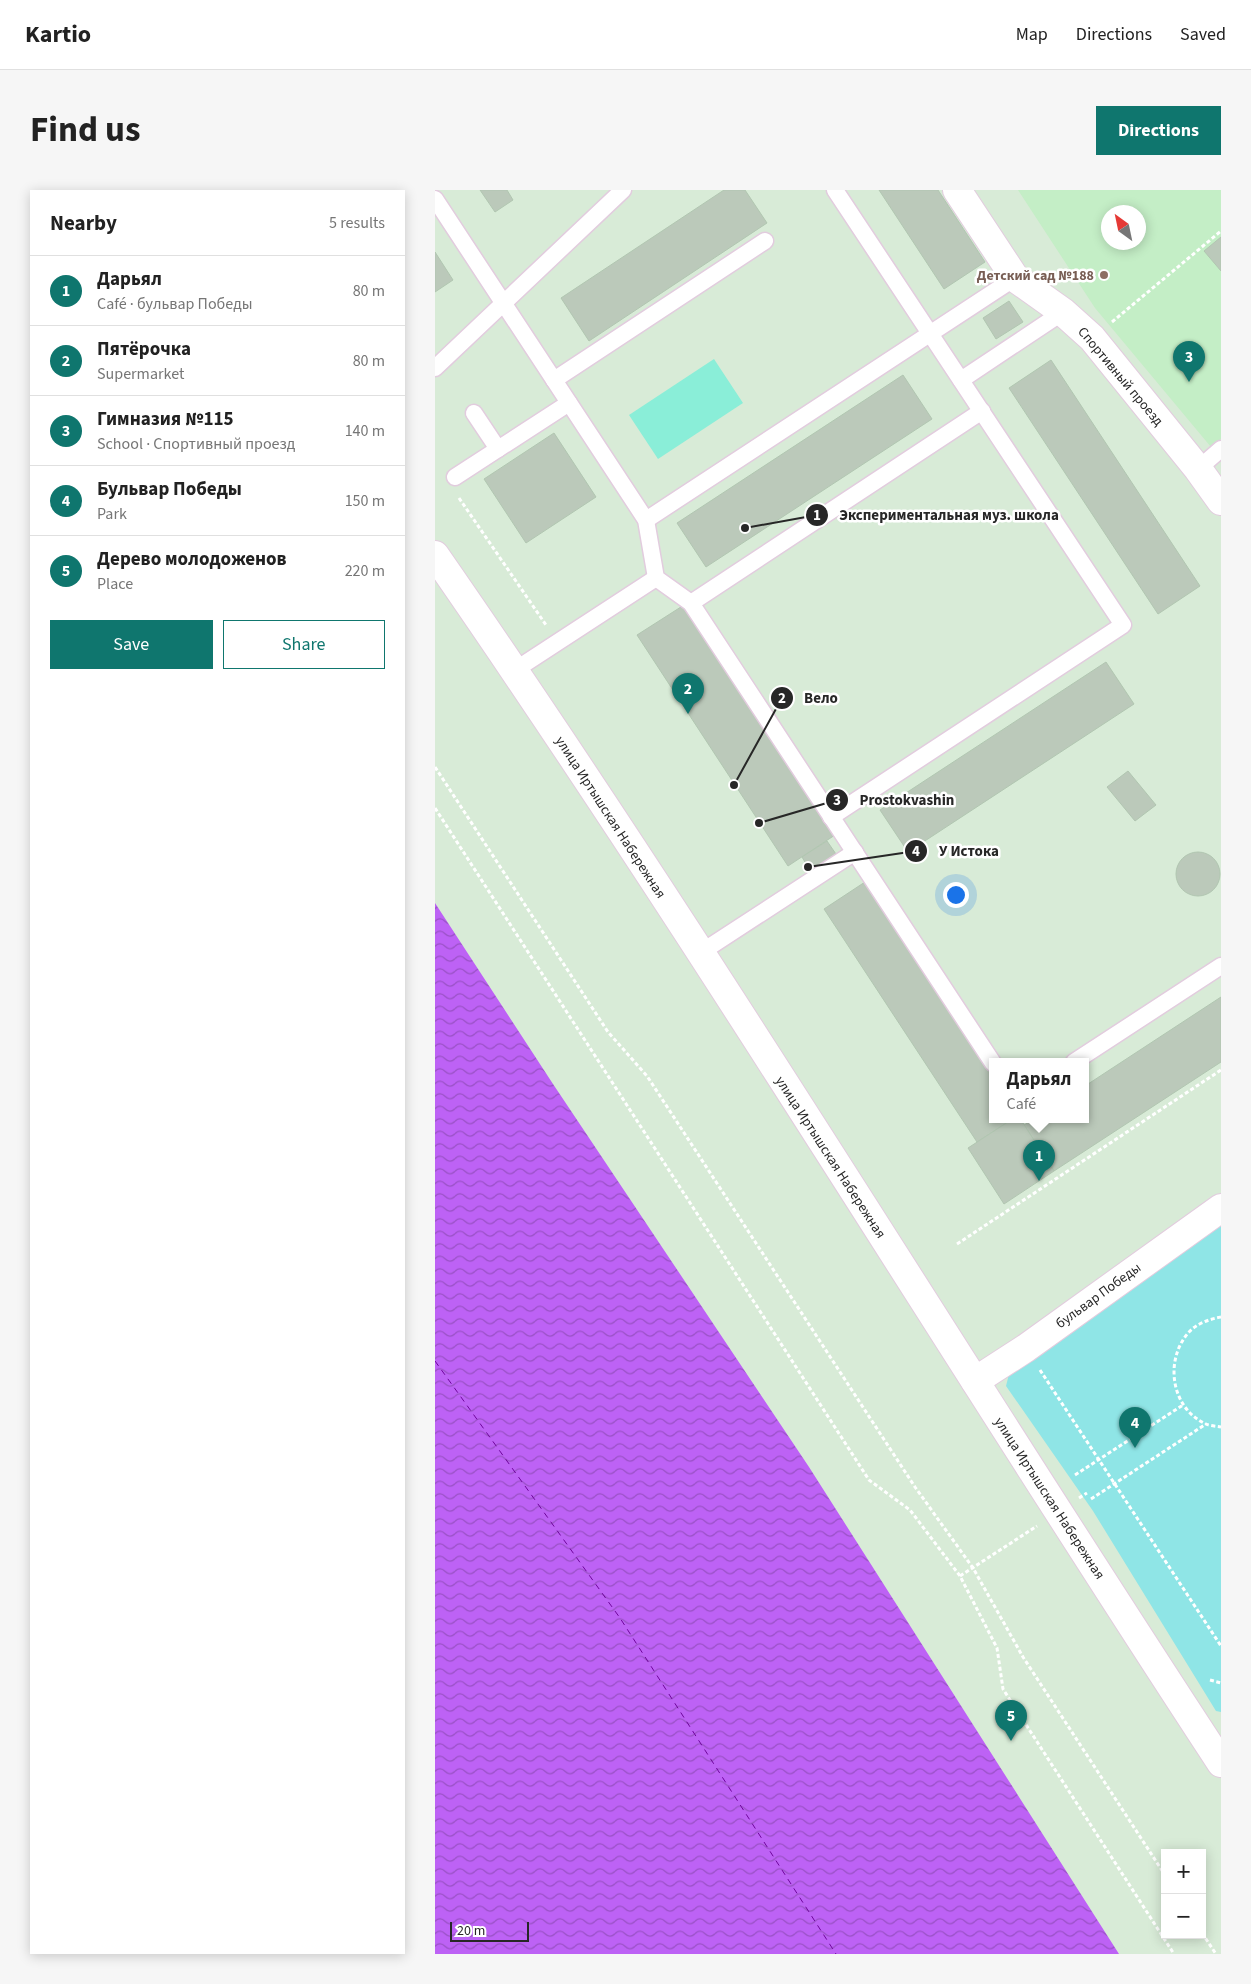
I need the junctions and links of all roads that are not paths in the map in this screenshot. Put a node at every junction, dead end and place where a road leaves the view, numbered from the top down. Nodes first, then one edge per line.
1 (623, 190) edge
2 (835, 190) edge
3 (957, 190) edge
4 (435, 199) edge
5 (765, 241) dead end
6 (1015, 278) junction
7 (504, 304) junction
8 (1063, 312) junction
9 (931, 333) junction
10 (435, 368) edge
11 (554, 380) junction
12 (961, 380) junction
13 (569, 403) junction
14 (982, 411) junction
15 (474, 413) dead end
16 (498, 449) junction
17 (1221, 449) edge
18 (1198, 469) junction
19 (455, 477) dead end
20 (1221, 501) edge
21 (646, 520) junction
22 (435, 555) edge
23 (656, 578) junction
24 (691, 603) junction
25 (515, 670) junction
26 (831, 817) junction
27 (855, 852) junction
28 (699, 953) junction
29 (1221, 966) edge
30 (990, 1058) edge
31 (1079, 1058) edge
32 (1221, 1208) edge
33 (975, 1381) junction
34 (1218, 1751) edge

1 - 7 lane
2 - 9 lane
3 - 6 main road, Спортивный проезд
4 - 7 lane
5 - 11 lane
6 - 8 main road, Спортивный проезд
6 - 9 lane
7 - 10 lane
7 - 11 lane
8 - 12 lane
8 - 18 main road, Спортивный проезд
9 - 12 lane
9 - 21 lane
11 - 13 lane
12 - 14 lane
13 - 16 lane
13 - 21 lane
14 - 24 lane
14 - 26 lane
15 - 16 lane
16 - 19 lane
17 - 18 lane
18 - 20 main road, Спортивный проезд
21 - 23 lane
22 - 25 main road, улица Иртышская Набережная
23 - 24 lane
23 - 25 lane
24 - 26 lane
25 - 28 main road, улица Иртышская Набережная
26 - 27 lane
27 - 28 lane
27 - 30 lane
28 - 33 main road, улица Иртышская Набережная
29 - 31 lane
32 - 33 main road, бульвар Победы
33 - 34 main road, улица Иртышская Набережная

